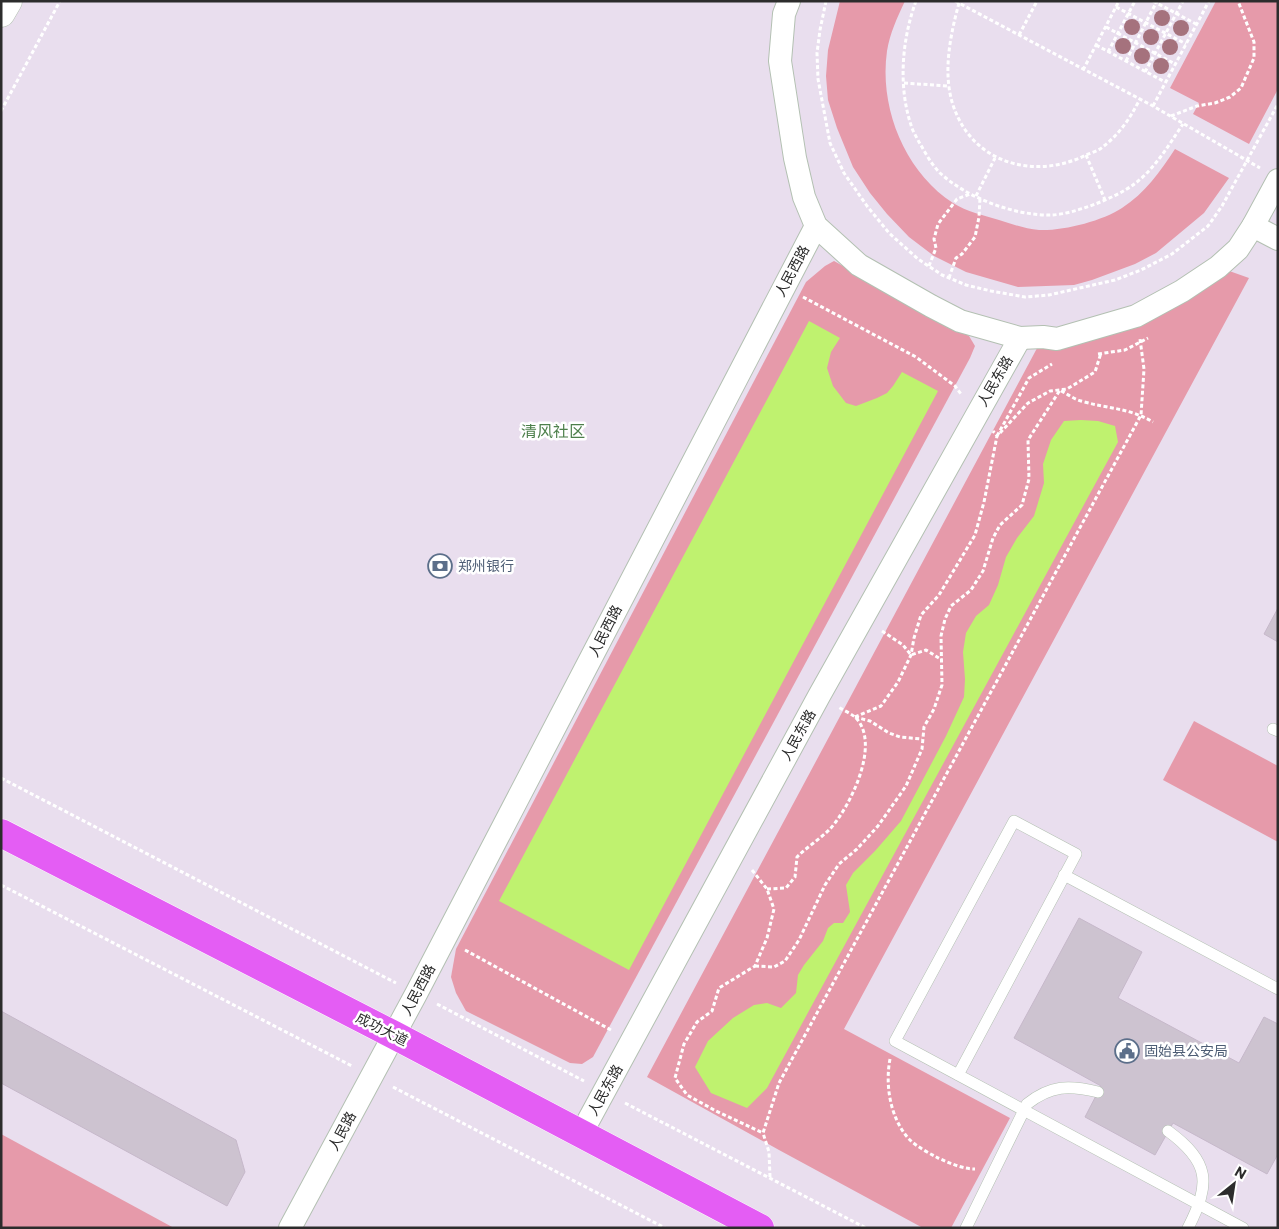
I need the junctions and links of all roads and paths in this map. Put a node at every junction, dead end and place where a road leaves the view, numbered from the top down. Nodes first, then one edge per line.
1 (8, 1) edge
2 (60, 1) edge
3 (789, 1) edge
4 (826, 1) edge
5 (916, 1) edge
6 (1037, 1) edge
7 (1120, 1) edge
8 (1135, 1) edge
9 (1183, 1) edge
10 (1202, 1) edge
11 (1238, 1) edge
12 (957, 2) edge
13 (1156, 2) edge
14 (1208, 3) edge
15 (1116, 7) junction
16 (1, 13) edge
17 (1128, 14) junction
18 (1176, 14) junction
19 (1146, 23) junction
20 (1196, 24) junction
21 (1106, 27) junction
22 (1118, 34) junction
23 (1165, 34) junction
24 (1019, 35) junction
25 (1135, 42) junction
26 (1186, 44) junction
27 (1096, 45) junction
28 (1108, 52) junction
29 (1155, 53) junction
30 (1126, 61) junction
31 (1175, 64) junction
32 (1083, 70) junction
33 (1145, 72) junction
34 (1165, 82) junction
35 (904, 83) junction
36 (948, 86) junction
37 (1140, 99) junction
38 (1278, 104) edge
39 (1152, 106) junction
40 (1, 111) edge
41 (1170, 116) junction
42 (1184, 124) junction
43 (1086, 155) junction
44 (995, 158) junction
45 (1247, 160) junction
46 (1270, 175) edge
47 (971, 194) junction
48 (978, 197) junction
49 (1105, 200) junction
50 (816, 226) junction
51 (1254, 226) junction
52 (1278, 239) edge
53 (928, 266) junction
54 (949, 278) junction
55 (784, 286) junction
56 (1136, 316) junction
57 (1097, 328) junction
58 (1154, 335) dead end
59 (1020, 338) junction
60 (1141, 342) junction
61 (1101, 353) junction
62 (1091, 356) dead end
63 (1057, 363) dead end
64 (1060, 390) junction
65 (977, 413) junction
66 (1141, 415) junction
67 (1153, 422) dead end
68 (997, 436) junction
69 (861, 622) junction
70 (911, 655) junction
71 (942, 660) junction
72 (819, 696) junction
73 (855, 717) junction
74 (922, 738) junction
75 (1, 833) edge
76 (736, 850) junction
77 (1064, 875) junction
78 (1, 885) edge
79 (767, 889) junction
80 (445, 939) junction
81 (755, 966) junction
82 (1278, 989) edge
83 (394, 1035) junction
84 (632, 1041) junction
85 (895, 1041) junction
86 (958, 1075) junction
87 (372, 1076) junction
88 (1098, 1092) dead end
89 (1024, 1110) junction
90 (1168, 1131) dead end
91 (763, 1133) junction
92 (581, 1134) junction
93 (995, 1169) junction
94 (770, 1178) dead end
95 (1199, 1204) junction
96 (290, 1228) edge
97 (665, 1228) edge
98 (760, 1228) edge
99 (966, 1228) edge
100 (1188, 1228) edge
101 (1243, 1228) edge

1 - 16 main road
2 - 40 path
3 - 50 street
4 - 53 path
5 - 35 path
6 - 24 path
7 - 15 path
8 - 17 path
9 - 18 path
10 - 14 path
11 - 41 path
12 - 24 path
12 - 36 path
13 - 18 path
13 - 19 path
14 - 20 path
15 - 17 path
15 - 21 path
17 - 19 path
17 - 22 path
18 - 20 path
18 - 23 path
19 - 23 path
19 - 25 path
20 - 26 path
21 - 22 path
21 - 27 path
22 - 25 path
22 - 28 path
23 - 26 path
23 - 29 path
24 - 32 path
25 - 29 path
25 - 30 path
26 - 31 path
27 - 28 path
27 - 32 path
28 - 30 path
29 - 31 path
29 - 33 path
30 - 33 path
31 - 34 path
32 - 37 path
33 - 34 path
34 - 39 path
35 - 36 path
35 - 47 path
36 - 44 path
37 - 39 path
37 - 43 path
38 - 45 path
39 - 41 path
41 - 42 path
42 - 45 path
42 - 49 path
43 - 44 path
43 - 49 path
44 - 48 path
45 - 46 path
45 - 54 path
46 - 51 street
47 - 48 path
47 - 53 path
48 - 49 path
48 - 54 path
50 - 55 street, 人民西路
50 - 59 street
51 - 52 street
51 - 56 street
53 - 54 path
55 - 65 path
55 - 80 street, 人民西路
56 - 57 street
56 - 60 path
57 - 59 street
57 - 61 path
58 - 60 path
59 - 65 street, 人民东路
60 - 61 path
60 - 66 path
61 - 62 path
61 - 64 path
63 - 68 path
64 - 66 path
64 - 68 path
64 - 71 path
65 - 68 path
65 - 69 street, 人民东路
66 - 67 path
66 - 91 path
68 - 70 path
69 - 70 path
69 - 72 street, 人民东路
70 - 71 path
70 - 73 path
71 - 74 path
72 - 73 path
72 - 76 street, 人民东路
73 - 74 path
73 - 79 path
74 - 81 path
75 - 83 main road, 成功大道
76 - 79 path
76 - 84 street, 人民东路
77 - 82 lane
77 - 85 lane
77 - 86 lane
78 - 87 path
79 - 81 path
80 - 83 street, 人民西路
80 - 84 path
81 - 91 path
83 - 87 street, 人民路
83 - 92 main road, 成功大道
84 - 92 street, 人民东路
85 - 86 lane
85 - 93 path
86 - 89 lane
87 - 96 street, 人民路
87 - 97 path
88 - 89 lane
89 - 93 lane
89 - 95 lane
90 - 95 lane
91 - 94 path
92 - 98 main road, 成功大道
93 - 99 lane
95 - 100 lane
95 - 101 lane

